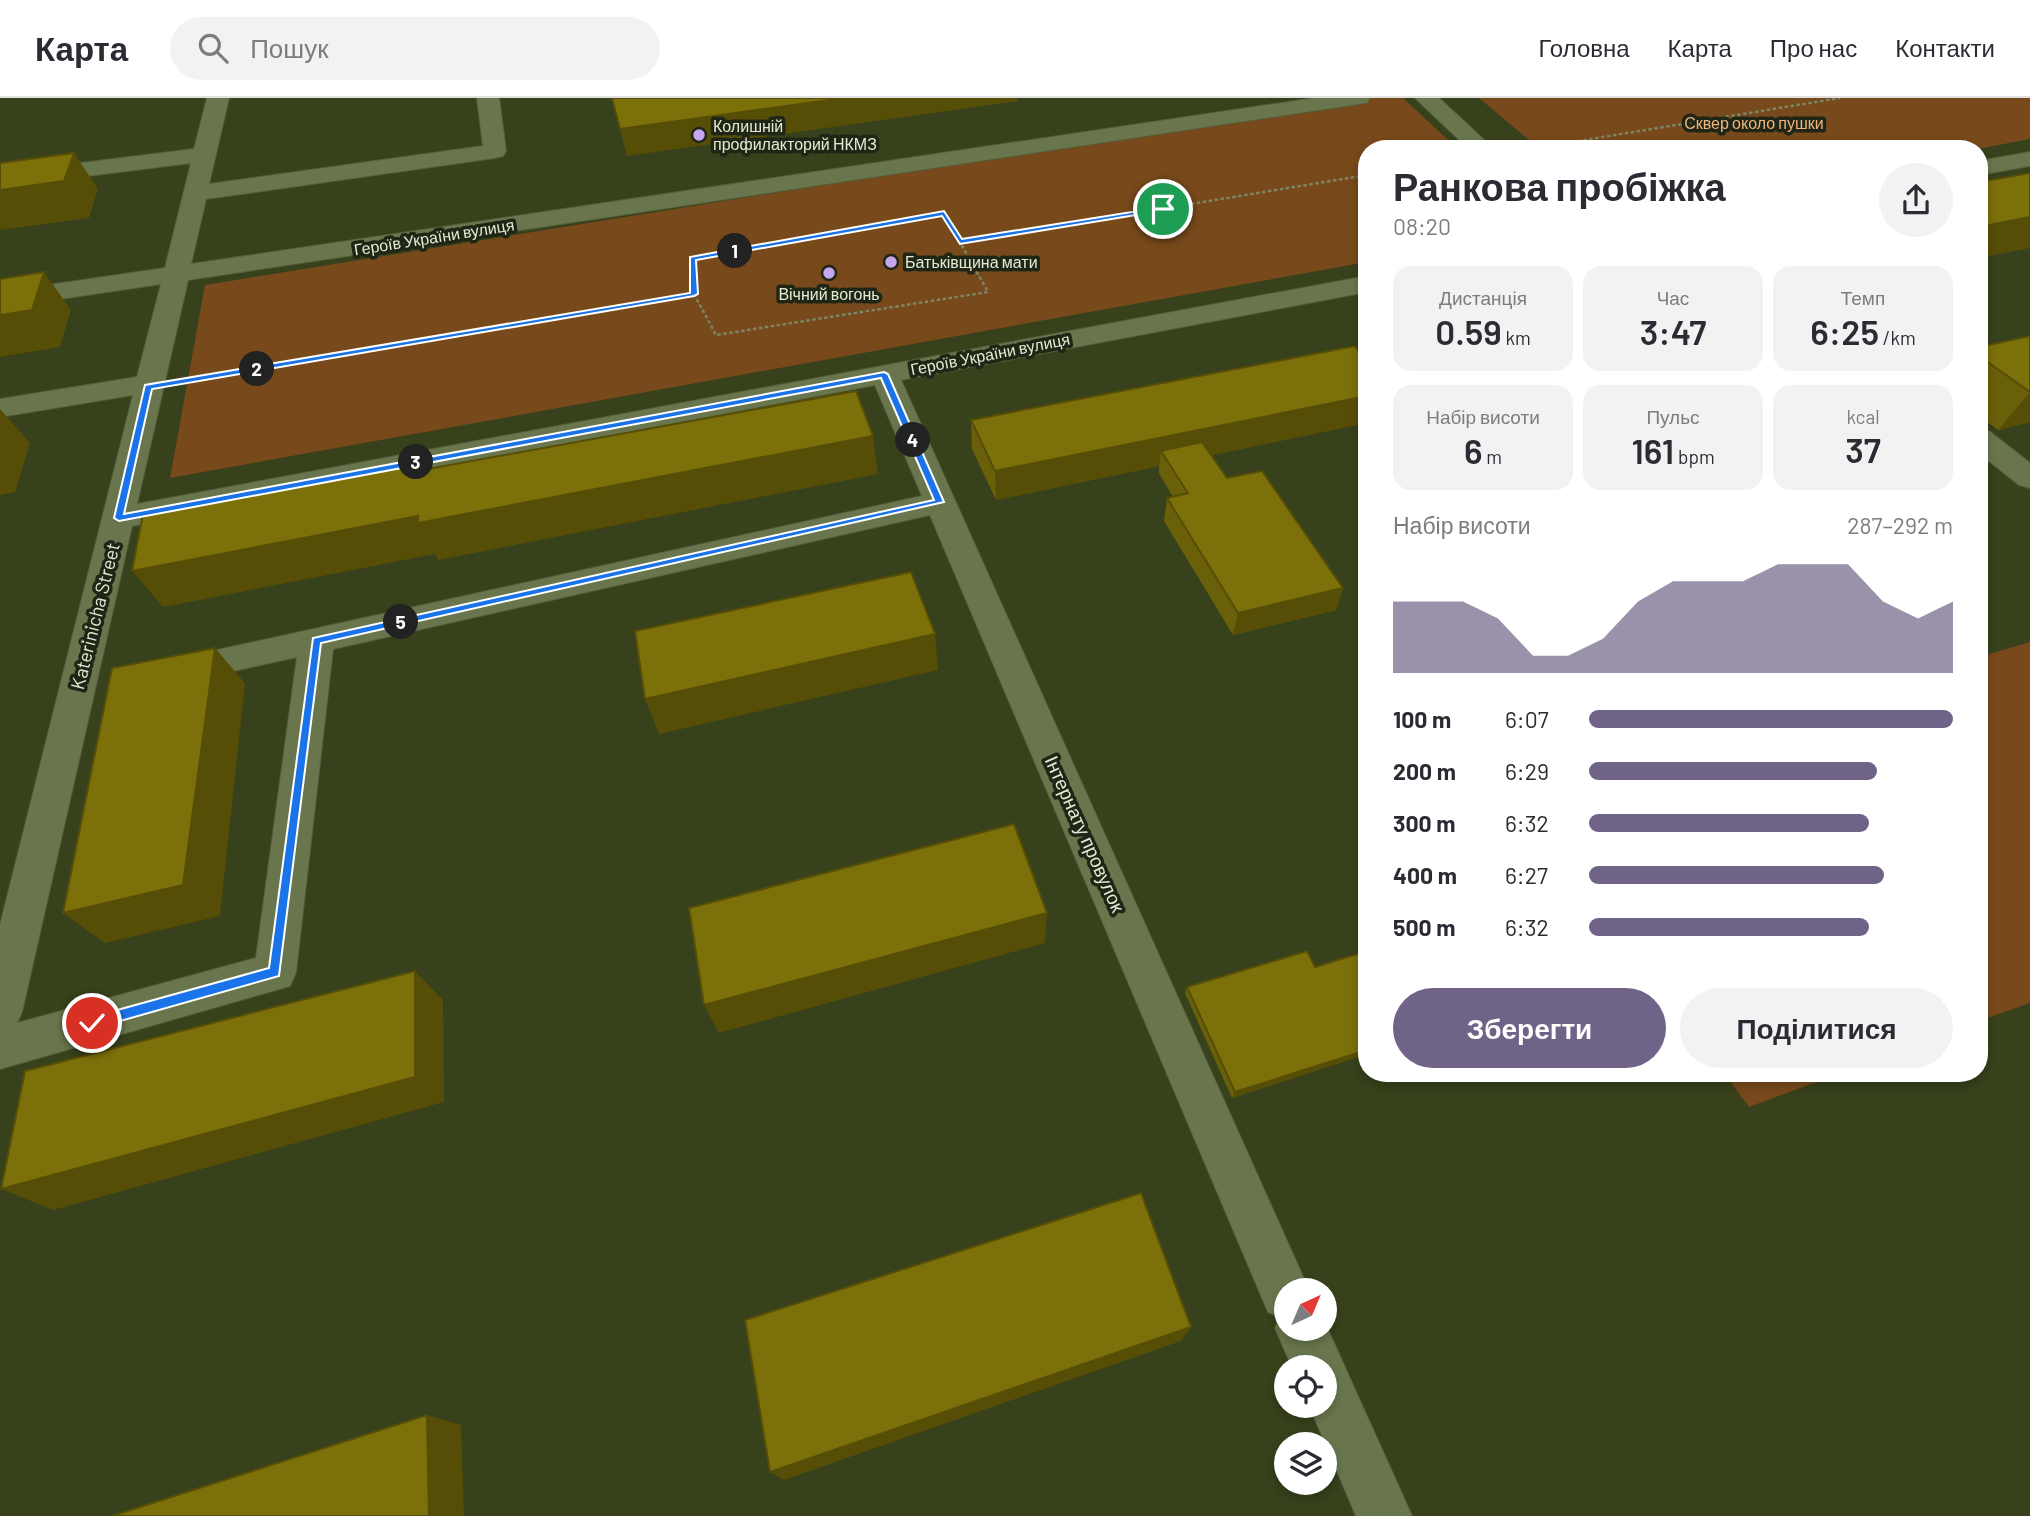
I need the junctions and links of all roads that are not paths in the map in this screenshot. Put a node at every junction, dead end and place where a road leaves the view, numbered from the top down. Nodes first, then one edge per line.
1 (218, 98) edge
2 (488, 98) edge
3 (1359, 98) edge
4 (1426, 98) edge
5 (1473, 140) edge
6 (204, 155) junction
7 (2030, 159) edge
8 (1988, 166) edge
9 (0, 180) edge
10 (195, 193) junction
11 (174, 276) junction
12 (1358, 286) edge
13 (0, 300) edge
14 (884, 374) junction
15 (149, 385) junction
16 (0, 408) edge
17 (1988, 445) edge
18 (2030, 478) edge
19 (940, 502) junction
20 (119, 518) junction
21 (317, 640) junction
22 (211, 663) edge
23 (0, 1012) edge
24 (0, 1048) edge
25 (1279, 1278) edge
26 (1337, 1408) edge
27 (1384, 1516) edge

1 - 6 street, Katerinicha Street
2 - 10 street
3 - 11 street, Героїв України вулиця
4 - 5 street
6 - 9 street
6 - 10 street, Katerinicha Street
7 - 8 street
10 - 11 street, Katerinicha Street
11 - 13 street, Героїв України вулиця
11 - 15 street, Katerinicha Street
12 - 14 street, Героїв України вулиця
14 - 19 street, Інтернату провулок
14 - 20 street, Героїв України вулиця
15 - 16 street
15 - 20 street, Katerinicha Street
17 - 18 street
19 - 21 street
19 - 25 street, Інтернату провулок
20 - 23 street, Katerinicha Street
21 - 22 street
21 - 24 street
26 - 27 street

